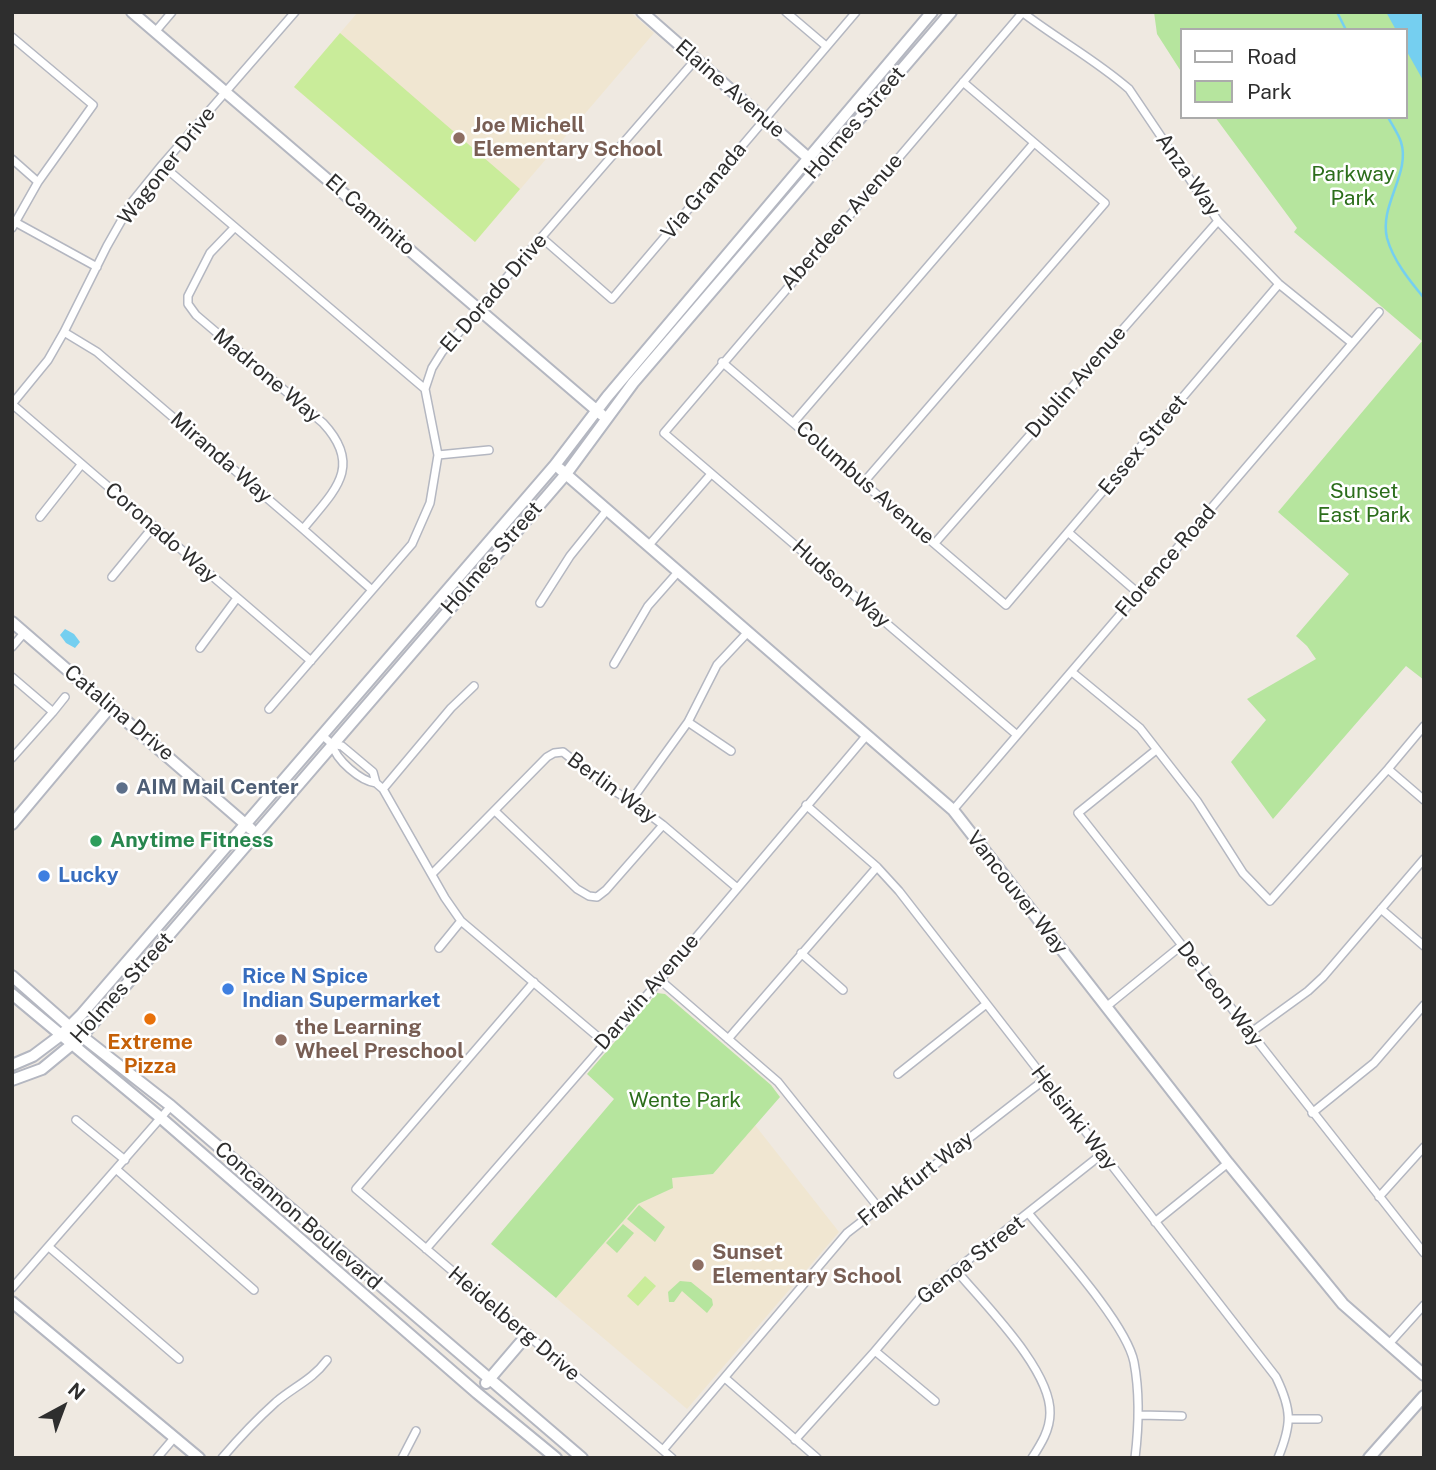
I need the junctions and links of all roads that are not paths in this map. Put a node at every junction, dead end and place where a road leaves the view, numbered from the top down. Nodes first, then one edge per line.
1 (132, 12) edge
2 (172, 12) edge
3 (295, 12) edge
4 (642, 12) edge
5 (786, 12) edge
6 (856, 12) edge
7 (932, 12) edge
8 (950, 12) edge
9 (1023, 12) edge
10 (155, 32) junction
11 (12, 37) edge
12 (826, 46) junction
13 (696, 58) junction
14 (963, 82) junction
15 (226, 92) junction
16 (765, 119) junction
17 (1034, 143) junction
18 (808, 158) junction
19 (12, 159) edge
20 (162, 165) junction
21 (818, 167) junction
22 (38, 182) junction
23 (1218, 220) junction
24 (14, 225) edge
25 (234, 228) junction
26 (542, 238) junction
27 (97, 267) junction
28 (1279, 284) junction
29 (479, 309) junction
30 (1379, 312) dead end
31 (64, 332) junction
32 (1352, 343) junction
33 (722, 362) junction
34 (425, 389) junction
35 (12, 404) edge
36 (597, 411) junction
37 (608, 418) junction
38 (794, 422) junction
39 (664, 433) joint
40 (489, 450) dead end
41 (438, 455) junction
42 (82, 465) junction
43 (555, 465) junction
44 (566, 474) junction
45 (711, 474) junction
46 (864, 482) junction
47 (607, 510) junction
48 (40, 517) dead end
49 (153, 527) junction
50 (303, 529) junction
51 (1069, 533) junction
52 (935, 543) junction
53 (649, 545) junction
54 (678, 572) junction
55 (111, 577) dead end
56 (372, 590) junction
57 (1138, 593) junction
58 (237, 598) junction
59 (540, 603) dead end
60 (1006, 605) joint
61 (12, 622) edge
62 (748, 632) junction
63 (24, 633) junction
64 (12, 647) edge
65 (200, 648) dead end
66 (311, 661) junction
67 (614, 664) dead end
68 (1072, 671) junction
69 (12, 677) edge
70 (474, 686) dead end
71 (65, 697) dead end
72 (111, 706) junction
73 (269, 709) dead end
74 (53, 712) junction
75 (688, 722) junction
76 (1424, 726) edge
77 (867, 735) junction
78 (1017, 735) junction
79 (328, 740) junction
80 (1156, 750) junction
81 (731, 751) dead end
82 (12, 758) edge
83 (1388, 769) junction
84 (383, 789) junction
85 (1424, 800) edge
86 (631, 802) junction
87 (806, 805) junction
88 (953, 810) junction
89 (496, 812) junction
90 (12, 824) edge
91 (246, 825) junction
92 (663, 825) junction
93 (257, 833) junction
94 (1424, 859) edge
95 (877, 867) junction
96 (432, 874) junction
97 (736, 887) junction
98 (1381, 909) junction
99 (461, 921) junction
100 (1182, 945) junction
101 (1424, 946) edge
102 (439, 948) dead end
103 (801, 953) junction
104 (12, 976) edge
105 (660, 980) junction
106 (534, 982) junction
107 (843, 990) dead end
108 (12, 994) edge
109 (985, 1005) junction
110 (1424, 1005) edge
111 (1105, 1007) junction
112 (66, 1031) junction
113 (1251, 1034) junction
114 (728, 1039) junction
115 (78, 1040) junction
116 (604, 1042) junction
117 (12, 1065) edge
118 (898, 1074) dead end
119 (12, 1080) edge
120 (1044, 1080) junction
121 (171, 1106) junction
122 (1312, 1113) junction
123 (161, 1118) junction
124 (76, 1120) dead end
125 (1424, 1147) edge
126 (1102, 1154) junction
127 (125, 1160) junction
128 (1228, 1163) junction
129 (116, 1169) junction
130 (1379, 1197) junction
131 (878, 1208) junction
132 (1029, 1214) junction
133 (1155, 1222) junction
134 (49, 1247) junction
135 (426, 1249) junction
136 (1424, 1253) edge
137 (955, 1269) junction
138 (12, 1288) edge
139 (254, 1290) dead end
140 (12, 1302) edge
141 (1424, 1305) edge
142 (527, 1335) junction
143 (1388, 1345) junction
144 (875, 1351) junction
145 (180, 1359) dead end
146 (327, 1360) dead end
147 (1424, 1375) edge
148 (725, 1378) junction
149 (488, 1380) junction
150 (477, 1393) junction
151 (1424, 1396) edge
152 (934, 1401) dead end
153 (1140, 1415) junction
154 (1182, 1416) dead end
155 (1290, 1419) junction
156 (1318, 1419) dead end
157 (416, 1431) dead end
158 (174, 1437) junction
159 (795, 1440) junction
160 (663, 1450) junction
161 (1370, 1457) edge
162 (157, 1458) edge
163 (199, 1458) edge
164 (222, 1458) edge
165 (402, 1458) edge
166 (555, 1458) edge
167 (582, 1458) edge
168 (672, 1458) edge
169 (817, 1458) edge
170 (1032, 1458) edge
171 (1135, 1458) edge
172 (1278, 1458) edge

1 - 10 main road, El Caminito
2 - 10 street
3 - 15 street, Wagoner Drive
4 - 13 main road, Elaine Avenue
5 - 12 street
6 - 12 street, Via Granada
7 - 18 main road, Holmes Street
8 - 21 main road, Holmes Street
9 - 14 street, Aberdeen Avenue
9 - 23 street, Anza Way
10 - 15 main road, El Caminito
11 - 22 street
12 - 16 street, Via Granada
13 - 16 main road, Elaine Avenue
13 - 26 street, El Dorado Drive
14 - 17 street
14 - 33 street, Aberdeen Avenue
15 - 20 street, Wagoner Drive
15 - 29 main road, El Caminito
16 - 18 main road, Elaine Avenue
16 - 26 street, Via Granada
17 - 38 street
17 - 46 street
18 - 21 main road, Elaine Avenue
18 - 36 main road, Holmes Street
19 - 22 street
20 - 25 street
20 - 27 street, Wagoner Drive
21 - 37 main road, Holmes Street
22 - 24 street
23 - 28 street, Anza Way
23 - 52 street, Dublin Avenue
24 - 27 street
25 - 34 street
25 - 50 street, Madrone Way
26 - 29 street, El Dorado Drive
27 - 31 street, Wagoner Drive
28 - 32 street, Anza Way
28 - 51 street, Essex Street
29 - 34 street, El Dorado Drive
29 - 36 main road, El Caminito
30 - 32 street, Florence Road
31 - 35 street, Wagoner Drive
31 - 50 street, Miranda Way
32 - 57 street, Florence Road
33 - 38 street, Columbus Avenue
33 - 39 street, Aberdeen Avenue
34 - 41 street
35 - 42 street, Coronado Way
36 - 37 main road, El Caminito
36 - 43 main road, Holmes Street
37 - 44 main road, Holmes Street
38 - 46 street, Columbus Avenue
39 - 45 street, Hudson Way
40 - 41 street
41 - 56 street
42 - 48 street
42 - 49 street, Coronado Way
43 - 44 main road, Vancouver Way
43 - 79 main road, Holmes Street
44 - 47 main road, Vancouver Way
44 - 79 main road, Holmes Street
45 - 53 street
45 - 78 street, Hudson Way
46 - 52 street, Columbus Avenue
47 - 53 main road, Vancouver Way
47 - 59 street
49 - 55 street
49 - 58 street, Coronado Way
50 - 56 street, Miranda Way
51 - 57 street
51 - 60 street, Essex Street
52 - 60 street, Columbus Avenue
53 - 54 main road, Vancouver Way
54 - 62 main road, Vancouver Way
54 - 67 street
56 - 66 street
57 - 68 street, Florence Road
58 - 65 street
58 - 66 street, Coronado Way
61 - 63 main road, Catalina Drive
62 - 75 street
62 - 77 main road, Vancouver Way
63 - 64 street
63 - 72 main road, Catalina Drive
66 - 73 street
68 - 78 street, Florence Road
68 - 80 street
69 - 74 street
70 - 84 street
71 - 74 street
72 - 90 main road
72 - 91 main road, Catalina Drive
74 - 82 street
75 - 81 street
75 - 86 street
76 - 83 street
77 - 87 street, Darwin Avenue
77 - 88 main road, Vancouver Way
78 - 88 street, Florence Road
79 - 84 street
79 - 91 main road, Holmes Street
79 - 93 main road, Holmes Street
80 - 83 street
80 - 100 street, De Leon Way
83 - 85 street
84 - 96 street
86 - 89 street, Berlin Way
86 - 92 street, Berlin Way
87 - 95 street, Helsinki Way
87 - 97 street, Darwin Avenue
88 - 111 main road, Vancouver Way
89 - 92 street
89 - 96 street, Berlin Way
91 - 93 main road, Catalina Drive
91 - 112 main road, Holmes Street
92 - 97 street, Berlin Way
93 - 115 main road, Holmes Street
94 - 98 street
95 - 103 street
95 - 109 street, Helsinki Way
96 - 99 street
97 - 105 street, Darwin Avenue
98 - 101 street
98 - 113 street
99 - 102 street
99 - 106 street
100 - 111 street
100 - 113 street, De Leon Way
103 - 107 street
103 - 114 street
104 - 112 main road, Concannon Boulevard
105 - 114 street
105 - 116 street, Darwin Avenue
106 - 116 street
106 - 135 street, Heidelberg Drive
108 - 112 main road, Concannon Boulevard
109 - 118 street
109 - 120 street, Helsinki Way
110 - 122 street
111 - 128 main road, Vancouver Way
112 - 115 main road, Concannon Boulevard
112 - 117 main road, Holmes Street
113 - 122 street, De Leon Way
114 - 131 street
115 - 119 main road, Holmes Street
115 - 121 main road, Concannon Boulevard
115 - 123 main road, Concannon Boulevard
116 - 135 street, Darwin Avenue
120 - 126 street, Helsinki Way
120 - 131 street, Frankfurt Way
121 - 123 street
121 - 149 main road, Concannon Boulevard
122 - 130 street, De Leon Way
123 - 127 street
123 - 150 main road, Concannon Boulevard
124 - 127 street
125 - 130 street
126 - 132 street, Genoa Street
126 - 133 street, Helsinki Way
127 - 129 street
128 - 133 street
128 - 143 main road, Vancouver Way
129 - 134 street
129 - 139 street
130 - 136 street, De Leon Way
131 - 148 street, Frankfurt Way
132 - 137 street, Genoa Street
132 - 153 street
133 - 155 street, Helsinki Way
134 - 138 street
134 - 145 street
135 - 142 street, Heidelberg Drive
137 - 144 street, Genoa Street
137 - 170 street
140 - 158 main road
141 - 143 street
142 - 149 main road
142 - 160 street, Heidelberg Drive
143 - 147 main road, Vancouver Way
144 - 152 street
144 - 159 street, Genoa Street
146 - 164 street
148 - 159 street
148 - 160 street, Frankfurt Way
149 - 150 main road
149 - 167 main road, Concannon Boulevard
150 - 166 main road, Concannon Boulevard
151 - 161 main road
153 - 154 street
153 - 171 street
155 - 156 street
155 - 172 street
157 - 165 street
158 - 162 street
158 - 163 main road
159 - 169 street
160 - 168 street, Heidelberg Drive

